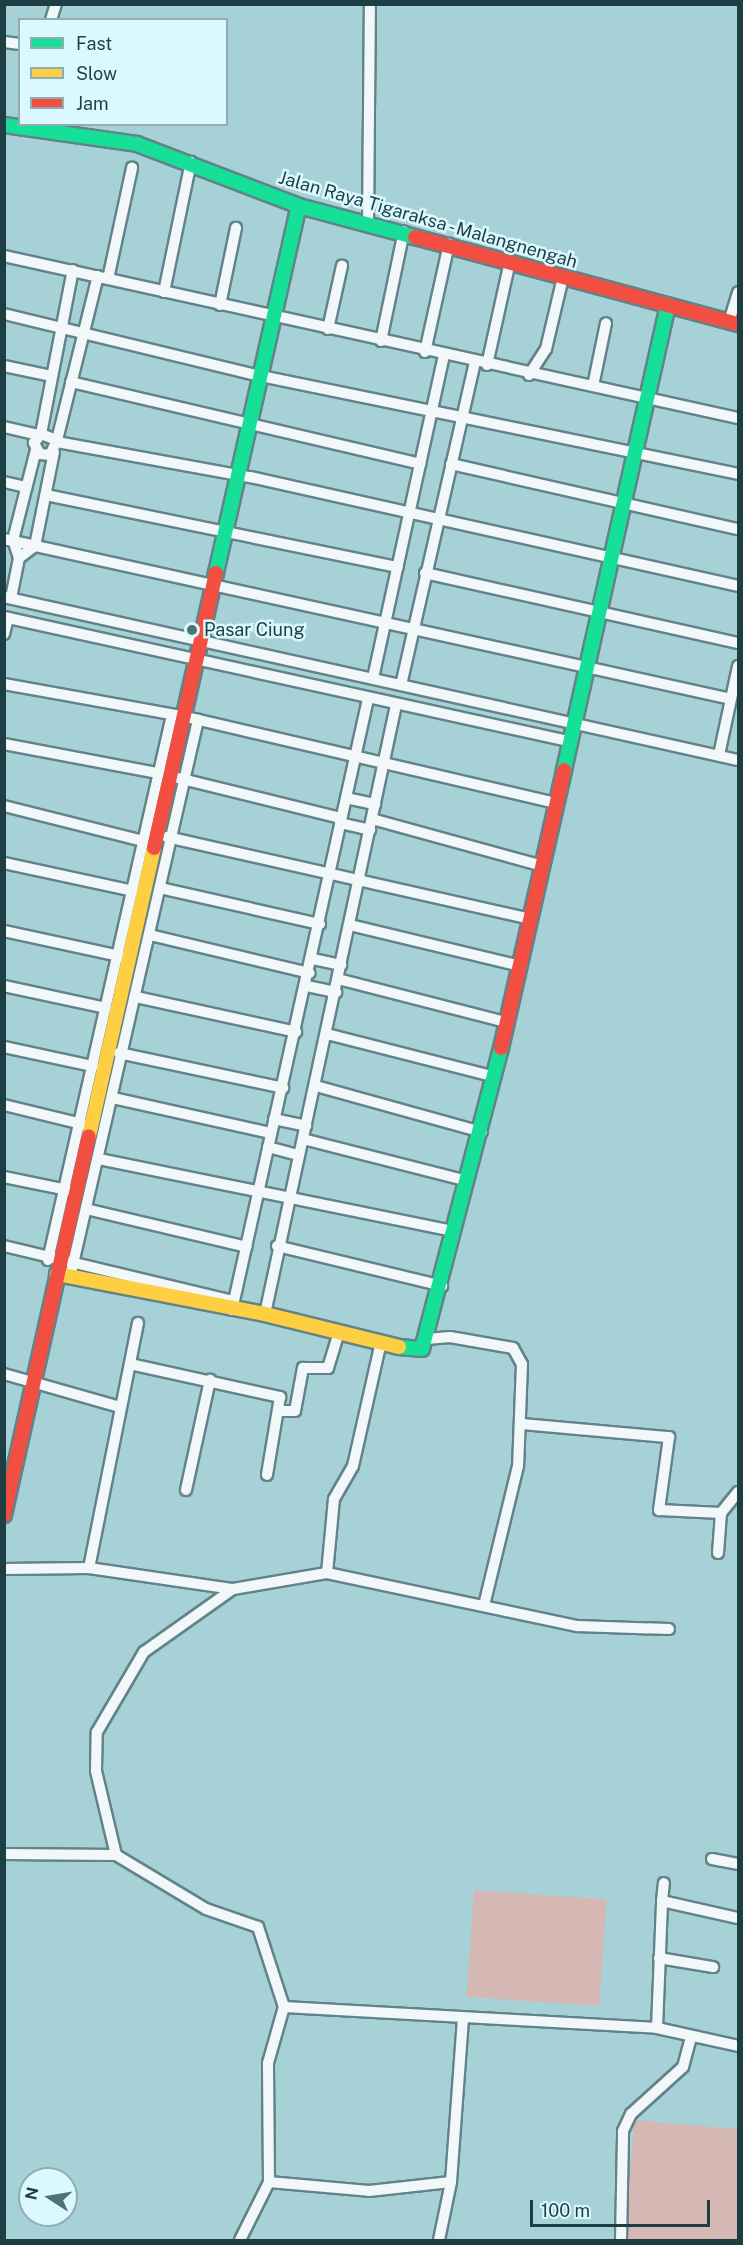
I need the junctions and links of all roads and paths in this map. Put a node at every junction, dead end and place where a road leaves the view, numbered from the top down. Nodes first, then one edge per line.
1 (370, 4) edge
2 (38, 126) edge
3 (191, 162) junction
4 (132, 168) dead end
5 (299, 206) junction
6 (368, 225) junction
7 (236, 228) dead end
8 (404, 231) junction
9 (449, 244) junction
10 (4, 256) edge
11 (510, 261) junction
12 (342, 266) dead end
13 (73, 270) junction
14 (563, 277) junction
15 (103, 278) junction
16 (164, 292) junction
17 (738, 292) edge
18 (220, 306) junction
19 (668, 306) junction
20 (4, 314) edge
21 (274, 318) junction
22 (606, 322) dead end
23 (734, 323) edge
24 (63, 326) junction
25 (328, 329) junction
26 (85, 330) junction
27 (381, 341) junction
28 (424, 351) junction
29 (444, 356) junction
30 (474, 363) junction
31 (487, 365) junction
32 (4, 366) edge
33 (529, 375) junction
34 (51, 376) junction
35 (261, 376) junction
36 (71, 382) junction
37 (593, 386) junction
38 (646, 396) junction
39 (432, 413) junction
40 (738, 418) edge
41 (460, 419) junction
42 (249, 424) junction
43 (4, 427) edge
44 (39, 434) junction
45 (56, 445) junction
46 (36, 450) junction
47 (635, 453) junction
48 (421, 464) junction
49 (451, 465) junction
50 (738, 474) edge
51 (236, 475) junction
52 (4, 482) edge
53 (26, 486) junction
54 (46, 495) junction
55 (621, 506) junction
56 (410, 513) junction
57 (438, 519) junction
58 (223, 527) junction
59 (738, 529) edge
60 (9, 540) edge
61 (35, 546) junction
62 (610, 557) junction
63 (19, 558) junction
64 (398, 567) junction
65 (425, 573) junction
66 (213, 584) junction
67 (738, 586) edge
68 (8, 597) edge
69 (599, 610) junction
70 (6, 618) edge
71 (386, 622) junction
72 (413, 628) junction
73 (4, 634) edge
74 (199, 639) junction
75 (738, 643) edge
76 (194, 661) junction
77 (738, 666) edge
78 (584, 667) junction
79 (373, 678) junction
80 (4, 684) edge
81 (401, 685) junction
82 (368, 699) junction
83 (731, 699) junction
84 (396, 705) junction
85 (177, 716) junction
86 (198, 720) junction
87 (572, 722) junction
88 (568, 741) junction
89 (4, 744) edge
90 (356, 754) junction
91 (719, 755) junction
92 (384, 760) junction
93 (738, 760) edge
94 (164, 774) junction
95 (184, 780) junction
96 (345, 798) junction
97 (553, 802) junction
98 (375, 804) junction
99 (4, 806) edge
100 (372, 819) junction
101 (340, 820) junction
102 (370, 830) junction
103 (148, 836) junction
104 (172, 838) junction
105 (4, 863) edge
106 (539, 865) junction
107 (331, 872) junction
108 (358, 879) junction
109 (160, 888) junction
110 (133, 891) junction
111 (527, 918) junction
112 (320, 924) junction
113 (350, 924) junction
114 (4, 931) edge
115 (150, 935) junction
116 (124, 956) junction
117 (313, 959) junction
118 (143, 961) junction
119 (341, 965) junction
120 (516, 965) junction
121 (310, 973) junction
122 (338, 979) junction
123 (4, 986) edge
124 (307, 986) junction
125 (336, 992) junction
126 (136, 997) junction
127 (106, 1008) junction
128 (505, 1022) junction
129 (296, 1032) junction
130 (327, 1034) junction
131 (4, 1047) edge
132 (102, 1050) junction
133 (124, 1054) junction
134 (93, 1066) junction
135 (492, 1076) junction
136 (316, 1086) junction
137 (283, 1088) junction
138 (112, 1098) junction
139 (4, 1105) edge
140 (274, 1119) junction
141 (92, 1126) junction
142 (306, 1126) junction
143 (271, 1132) junction
144 (482, 1132) junction
145 (303, 1140) junction
146 (268, 1147) junction
147 (298, 1155) junction
148 (99, 1159) junction
149 (4, 1176) edge
150 (468, 1181) junction
151 (70, 1191) junction
152 (258, 1191) junction
153 (89, 1197) junction
154 (286, 1197) junction
155 (86, 1209) junction
156 (454, 1231) junction
157 (4, 1246) edge
158 (277, 1246) junction
159 (247, 1247) junction
160 (62, 1268) junction
161 (442, 1286) junction
162 (233, 1305) junction
163 (265, 1314) junction
164 (138, 1323) dead end
165 (339, 1332) junction
166 (427, 1340) junction
167 (380, 1346) junction
168 (130, 1364) junction
169 (4, 1374) edge
170 (210, 1380) junction
171 (34, 1382) junction
172 (120, 1407) junction
173 (282, 1411) junction
174 (522, 1424) junction
175 (267, 1476) dead end
176 (186, 1490) dead end
177 (738, 1492) edge
178 (722, 1513) junction
179 (4, 1515) edge
180 (718, 1553) dead end
181 (89, 1568) junction
182 (4, 1569) edge
183 (327, 1573) junction
184 (233, 1589) junction
185 (484, 1606) junction
186 (669, 1629) dead end
187 (4, 1854) edge
188 (116, 1854) junction
189 (712, 1859) dead end
190 (738, 1864) edge
191 (664, 1883) dead end
192 (662, 1901) junction
193 (738, 1918) edge
194 (659, 1959) junction
195 (713, 1967) dead end
196 (284, 2007) junction
197 (463, 2019) junction
198 (657, 2028) junction
199 (691, 2038) junction
200 (738, 2046) edge
201 (269, 2182) junction
202 (451, 2182) junction
203 (240, 2241) edge
204 (440, 2241) edge
205 (621, 2241) edge

1 - 6 street
2 - 3 street, Jalan Raya Tigaraksa - Malangnengah
3 - 5 street, Jalan Raya Tigaraksa - Malangnengah
3 - 16 street
4 - 15 street
5 - 6 street, Jalan Raya Tigaraksa - Malangnengah
5 - 21 street
6 - 8 street, Jalan Raya Tigaraksa - Malangnengah
7 - 18 street
8 - 9 street, Jalan Raya Tigaraksa - Malangnengah
8 - 27 street
9 - 11 street, Jalan Raya Tigaraksa - Malangnengah
9 - 28 street
10 - 13 street
11 - 14 street, Jalan Raya Tigaraksa - Malangnengah
11 - 31 street
12 - 25 street
13 - 15 street
13 - 24 street
14 - 19 street, Jalan Raya Tigaraksa - Malangnengah
14 - 33 street
15 - 16 street
15 - 26 street
16 - 18 street
17 - 23 street
18 - 21 street
19 - 23 street, Jalan Raya Tigaraksa - Malangnengah
19 - 38 street
20 - 24 street
21 - 25 street
21 - 35 street
22 - 37 street
24 - 26 street
24 - 34 street
25 - 27 street
26 - 35 street
26 - 36 street
27 - 28 street
28 - 29 street
29 - 30 street
29 - 39 street
30 - 31 street
30 - 41 street
31 - 33 street
32 - 34 street
33 - 37 street
34 - 44 street
35 - 39 street
35 - 42 street
36 - 42 street
36 - 45 street
37 - 38 street
38 - 40 street
38 - 47 street
39 - 41 street
39 - 48 street
41 - 47 street
41 - 49 street
42 - 48 street
42 - 51 street
43 - 44 street
44 - 45 street
44 - 46 street
45 - 46 street
45 - 51 street
45 - 54 street
46 - 53 street
47 - 50 street
47 - 55 street
48 - 56 street
49 - 55 street
49 - 57 street
51 - 56 street
51 - 58 street
52 - 53 street
53 - 60 street
54 - 58 street
54 - 61 street
55 - 59 street
55 - 62 street
56 - 57 street
56 - 64 street
57 - 62 street
57 - 65 street
58 - 64 street
58 - 66 street
60 - 61 street
60 - 63 street
61 - 63 street
61 - 66 street
62 - 67 street
62 - 69 street
63 - 68 street
64 - 71 street
65 - 69 street
65 - 72 street
66 - 71 street
66 - 74 street
68 - 74 street
69 - 75 street
69 - 78 street
70 - 73 street
70 - 76 street
71 - 72 street
71 - 79 street
72 - 78 street
72 - 81 street
74 - 76 street
74 - 79 street
76 - 82 street
76 - 85 street
77 - 83 street
78 - 83 street
78 - 87 street
79 - 81 street
80 - 85 street
81 - 87 street
82 - 84 street
82 - 90 street
83 - 91 street
84 - 88 street
84 - 92 street
85 - 86 street
85 - 94 street
86 - 90 street
86 - 95 street
87 - 88 street
87 - 91 street
88 - 97 street
89 - 94 street
90 - 92 street
90 - 96 street
91 - 93 street
92 - 97 street
92 - 98 street
94 - 95 street
94 - 103 street
95 - 101 street
95 - 104 street
96 - 98 street
96 - 101 street
97 - 106 street
98 - 100 street
99 - 103 street
100 - 102 street
100 - 106 street
101 - 102 street
101 - 107 street
102 - 108 street
103 - 104 street
103 - 110 street
103 - 116 street
104 - 107 street
104 - 109 street
105 - 110 street
106 - 111 street
107 - 108 street
107 - 112 street
108 - 111 street
108 - 113 street
109 - 112 street
109 - 115 street
110 - 116 street
111 - 120 street
112 - 117 street
113 - 119 street
113 - 120 street
114 - 116 street
115 - 118 street
115 - 121 street
116 - 118 street
116 - 127 street
116 - 132 street
117 - 119 street
117 - 121 street
118 - 126 street
119 - 122 street
120 - 128 street
121 - 124 street
122 - 125 street
122 - 128 street
123 - 127 street
124 - 125 street
124 - 129 street
125 - 130 street
126 - 129 street
126 - 133 street
127 - 132 street
128 - 135 street
129 - 137 street
130 - 135 street
130 - 136 street
131 - 134 street
132 - 133 street
132 - 134 street
132 - 141 street
133 - 137 street
133 - 138 street
134 - 141 street
135 - 144 street
136 - 142 street
136 - 144 street
137 - 140 street
138 - 141 street
138 - 143 street
139 - 141 street
140 - 142 street
140 - 143 street
141 - 148 street
141 - 151 street
142 - 145 street
143 - 146 street
144 - 150 street
145 - 147 street
145 - 150 street
146 - 147 street
146 - 152 street
147 - 154 street
148 - 152 street
148 - 153 street
149 - 151 street
150 - 156 street
151 - 153 street
151 - 160 street
152 - 154 street
152 - 159 street
153 - 155 street
154 - 156 street
154 - 158 street
155 - 159 street
155 - 160 street
156 - 161 street
157 - 160 street
158 - 161 street
158 - 163 street
159 - 162 street
160 - 162 street
160 - 171 street
161 - 166 street
162 - 163 street
163 - 165 street
164 - 168 street
165 - 167 street
165 - 173 street
166 - 167 street
166 - 174 street
167 - 183 street
168 - 170 street
168 - 172 street
169 - 171 street
170 - 173 street
170 - 176 street
171 - 172 street
171 - 179 street
172 - 181 street
173 - 175 street
174 - 178 street
174 - 185 street
177 - 178 street
178 - 180 street
181 - 182 street
181 - 184 street
183 - 184 street
183 - 185 street
184 - 188 street
185 - 186 street
187 - 188 street
188 - 196 street
189 - 190 street
191 - 192 street
192 - 193 street
192 - 194 street
194 - 195 street
194 - 198 street
196 - 197 street
196 - 201 street
197 - 198 street
197 - 202 street
198 - 199 street
199 - 200 street
199 - 205 street
201 - 202 street
201 - 203 street
202 - 204 street

